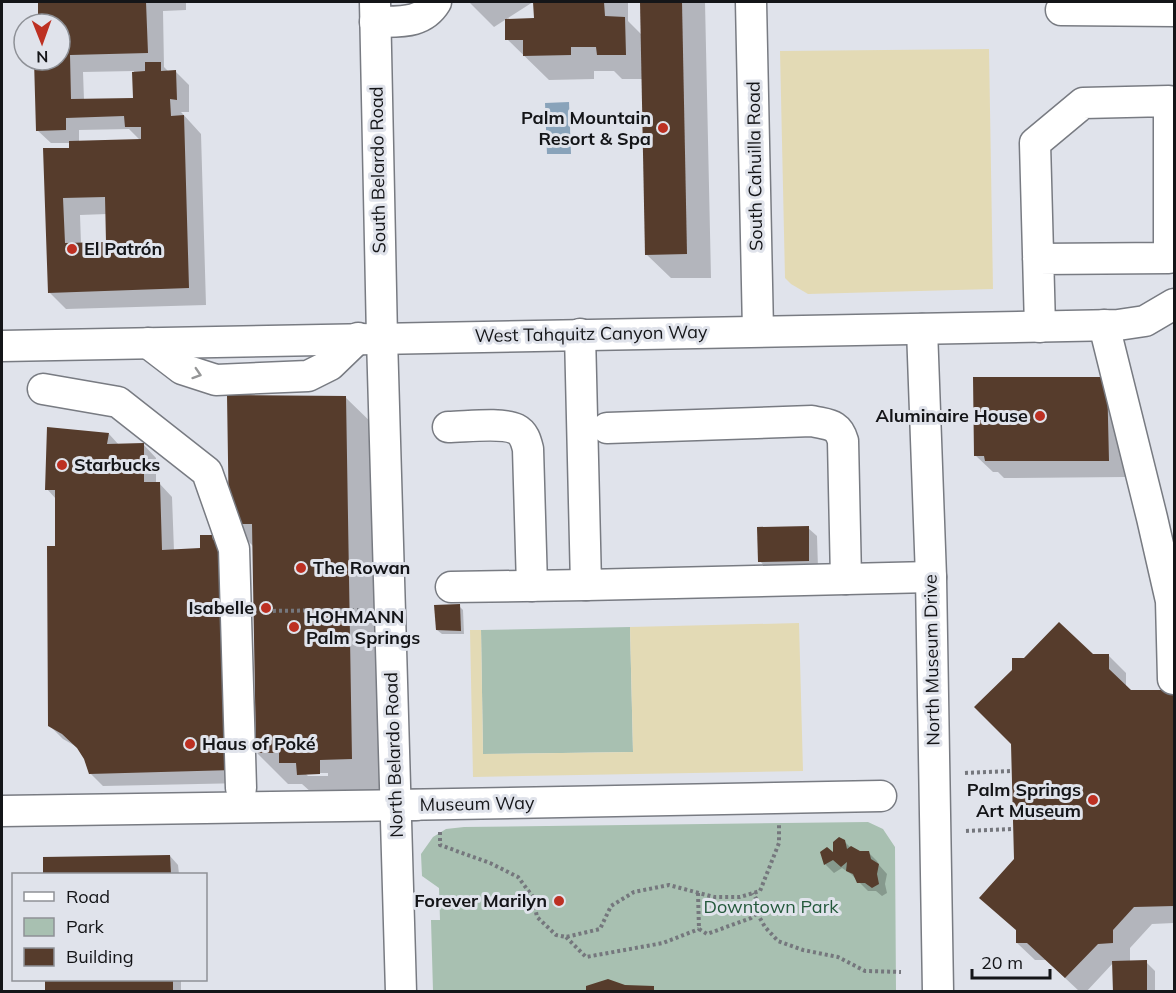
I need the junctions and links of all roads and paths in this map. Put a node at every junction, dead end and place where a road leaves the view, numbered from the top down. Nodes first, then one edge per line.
1 (436, 2) edge
2 (751, 2) edge
3 (1061, 10) dead end
4 (1174, 11) edge
5 (375, 12) edge
6 (1170, 258) junction
7 (1038, 260) junction
8 (1174, 304) edge
9 (1104, 326) junction
10 (1040, 327) junction
11 (922, 329) junction
12 (758, 331) junction
13 (580, 334) junction
14 (370, 338) junction
15 (148, 343) junction
16 (2, 346) edge
17 (43, 389) dead end
18 (448, 427) dead end
19 (607, 428) dead end
20 (931, 577) junction
21 (846, 579) junction
22 (532, 585) junction
23 (586, 585) junction
24 (451, 587) dead end
25 (371, 609) dead end
26 (237, 612) junction
27 (1173, 679) dead end
28 (1012, 771) dead end
29 (965, 773) dead end
30 (241, 788) dead end
31 (881, 796) dead end
32 (779, 799) junction
33 (440, 804) junction
34 (396, 805) junction
35 (2, 811) edge
36 (1013, 829) dead end
37 (966, 831) dead end
38 (699, 893) junction
39 (753, 893) junction
40 (757, 913) junction
41 (699, 930) junction
42 (566, 937) junction
43 (901, 972) dead end
44 (401, 992) edge
45 (938, 992) edge

1 - 5 street
2 - 12 street, South Cahuilla Road
3 - 4 street
5 - 14 street, South Belardo Road
6 - 7 street
6 - 7 street
6 - 8 street
7 - 10 street
8 - 9 street, West Tahquitz Canyon Way
9 - 10 street, West Tahquitz Canyon Way
9 - 27 street
10 - 11 street, West Tahquitz Canyon Way
11 - 12 street, West Tahquitz Canyon Way
11 - 20 street, North Museum Drive
12 - 13 street, West Tahquitz Canyon Way
13 - 14 street, West Tahquitz Canyon Way
13 - 23 street
14 - 15 street, West Tahquitz Canyon Way
15 -> 14 street
14 - 34 street, North Belardo Road
15 - 16 street, West Tahquitz Canyon Way
17 - 26 street
18 - 22 street
19 - 21 street
20 - 21 street
20 - 45 street, North Museum Drive
21 - 23 street
22 - 23 street
22 - 24 street
25 - 26 path
26 - 30 street
28 - 29 path
31 - 32 street, Museum Way
32 - 33 street, Museum Way
32 - 39 path
33 - 34 street, Museum Way
33 - 42 path
34 - 35 street, Museum Way
34 - 44 street, North Belardo Road
36 - 37 path
38 - 39 path
38 - 41 path
38 - 42 path
39 - 40 path
40 - 41 path
40 - 43 path
41 - 42 path

